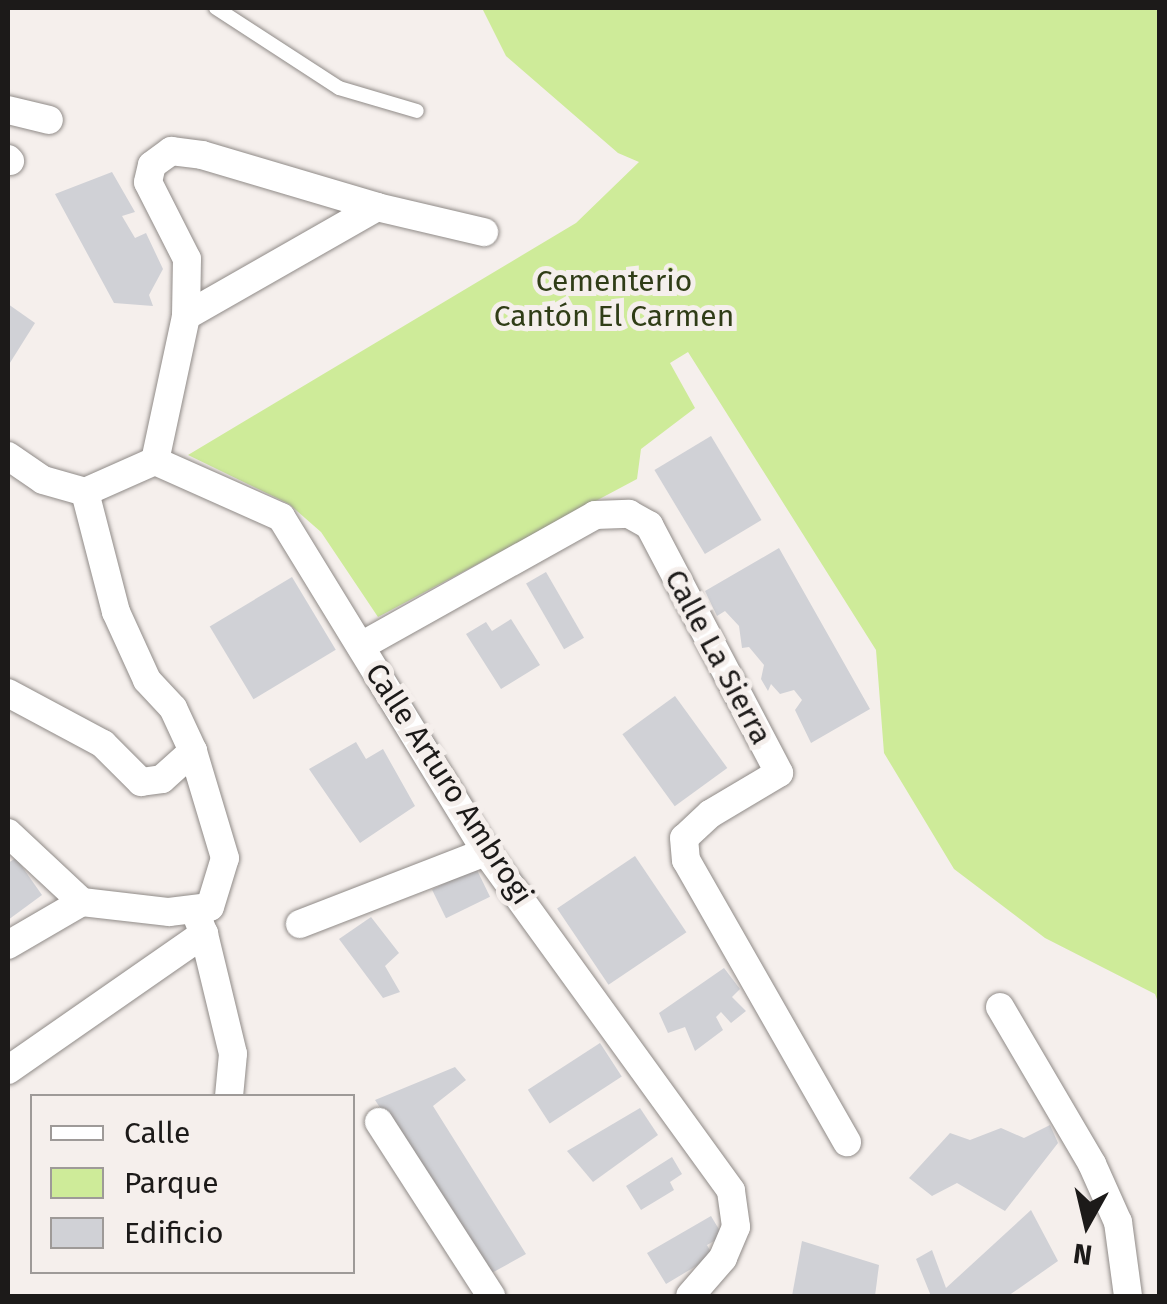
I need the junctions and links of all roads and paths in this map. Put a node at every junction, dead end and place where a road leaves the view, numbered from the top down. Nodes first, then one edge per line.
1 (216, 8) edge
2 (8, 110) edge
3 (416, 111) dead end
4 (50, 120) dead end
5 (377, 207) junction
6 (484, 232) dead end
7 (186, 316) junction
8 (8, 456) edge
9 (155, 461) junction
10 (85, 492) junction
11 (361, 646) junction
12 (8, 693) edge
13 (194, 751) junction
14 (8, 833) edge
15 (486, 852) junction
16 (82, 902) junction
17 (200, 923) junction
18 (300, 924) dead end
19 (8, 945) edge
20 (1000, 1006) dead end
21 (8, 1070) edge
22 (229, 1094) edge
23 (379, 1122) dead end
24 (847, 1142) dead end
25 (491, 1296) edge
26 (690, 1296) edge
27 (1128, 1296) edge

1 - 3 lane
2 - 4 street
5 - 6 street
5 - 7 street
5 - 7 street
7 - 9 street
8 - 10 street
9 - 10 street
9 - 11 street, Calle Arturo Ambrogi
10 - 13 street
11 - 15 street, Calle Arturo Ambrogi
11 - 24 street, Calle La Sierra
12 - 13 street
13 - 17 street
14 - 16 street
15 - 18 street
15 - 26 street, Calle Arturo Ambrogi
16 - 17 street
16 - 19 street
17 - 21 street
17 - 22 street
20 - 27 street
23 - 25 street

